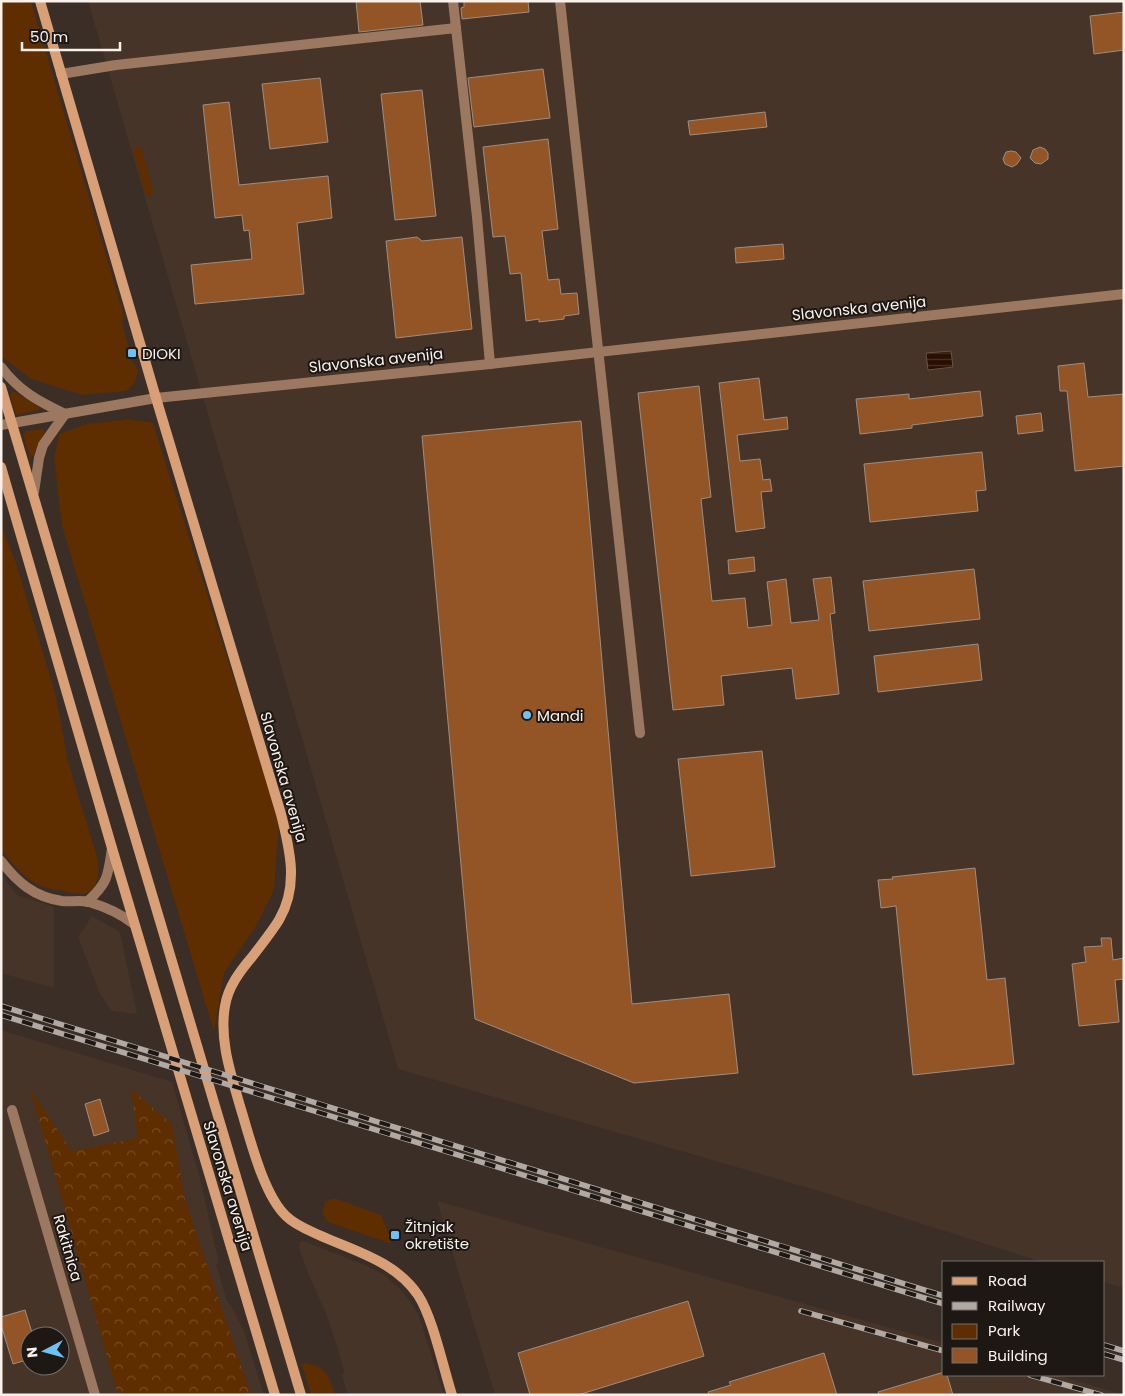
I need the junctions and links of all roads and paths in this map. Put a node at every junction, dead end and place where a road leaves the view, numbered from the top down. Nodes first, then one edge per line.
1 (40, 1) edge
2 (453, 1) edge
3 (560, 1) edge
4 (456, 28) junction
5 (61, 74) junction
6 (1124, 294) edge
7 (598, 352) junction
8 (490, 364) junction
9 (1, 367) edge
10 (1, 387) edge
11 (156, 398) junction
12 (65, 414) junction
13 (6, 424) edge
14 (1, 467) edge
15 (34, 492) junction
16 (640, 733) dead end
17 (112, 848) junction
18 (1, 861) edge
19 (87, 902) junction
20 (134, 924) junction
21 (12, 1110) dead end
22 (95, 1395) edge
23 (275, 1395) edge
24 (301, 1395) edge
25 (452, 1395) edge

1 - 5 main road, Slavonska avenija
2 - 4 street
3 - 7 street
4 - 5 street
4 - 8 street
5 - 11 main road, Slavonska avenija
6 - 7 street, Slavonska avenija
7 - 8 street, Slavonska avenija
7 - 16 street
8 - 11 street, Slavonska avenija
9 - 12 street
10 - 13 main road, Slavonska avenija
11 - 12 street, Slavonska avenija
11 - 25 main road, Slavonska avenija
12 - 13 street, Slavonska avenija
12 - 15 street, Slavonska avenija
13 - 15 main road, Slavonska avenija
14 - 17 main road, Slavonska avenija
15 - 24 main road, Slavonska avenija
17 - 19 street
17 - 20 main road, Slavonska avenija
18 - 19 street
19 - 20 street
20 - 23 main road, Slavonska avenija
21 - 22 street, Rakitnica

